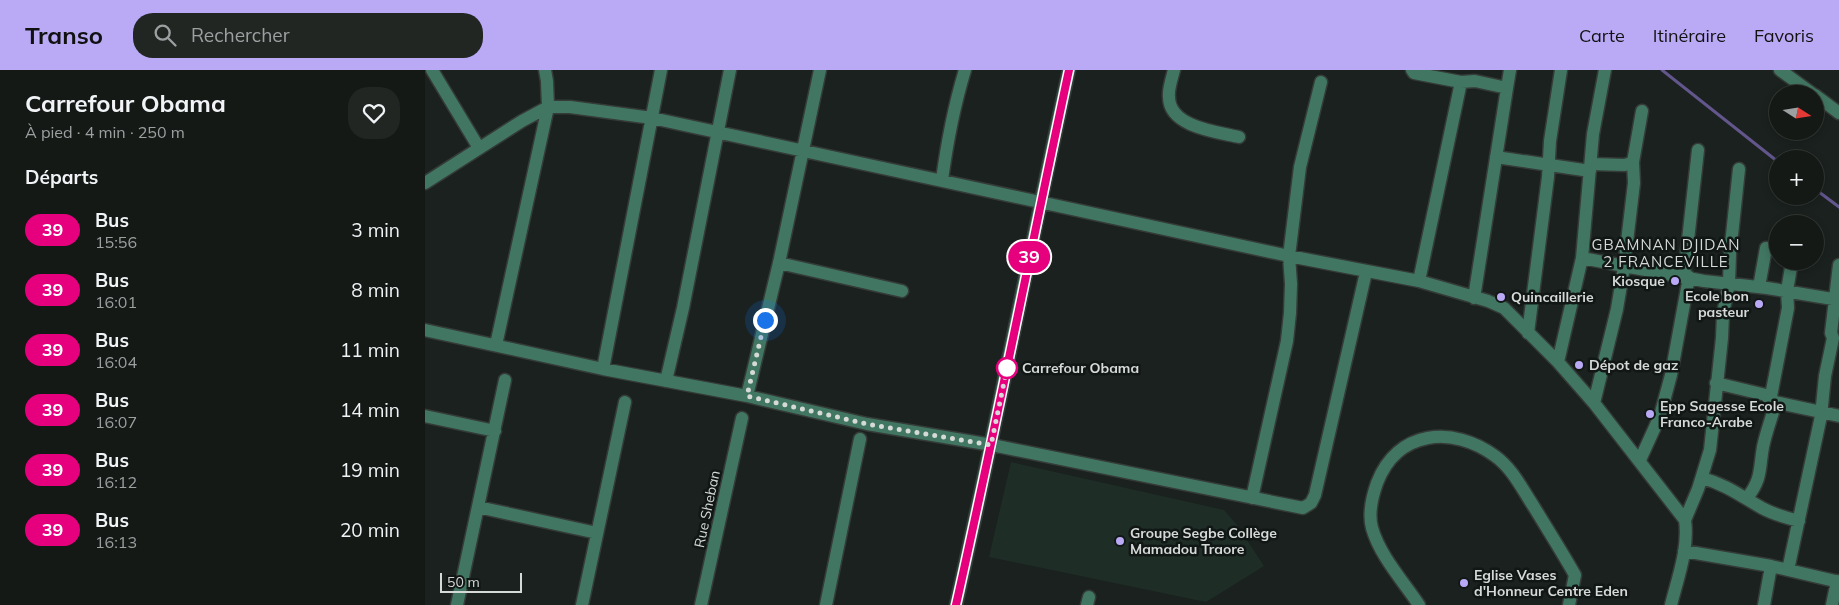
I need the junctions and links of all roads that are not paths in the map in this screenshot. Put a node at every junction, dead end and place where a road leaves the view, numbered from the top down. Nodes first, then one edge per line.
1 (432, 70) edge
2 (545, 70) edge
3 (661, 70) edge
4 (730, 70) edge
5 (820, 70) edge
6 (965, 70) edge
7 (1069, 70) edge
8 (1173, 70) edge
9 (1412, 70) edge
10 (1510, 70) edge
11 (1561, 70) edge
12 (1605, 70) edge
13 (1780, 70) edge
14 (1457, 77) edge
15 (1321, 82) dead end
16 (1800, 85) edge
17 (1507, 88) junction
18 (1824, 102) edge
19 (548, 107) junction
20 (1642, 111) dead end
21 (1839, 113) edge
22 (652, 118) junction
23 (718, 132) junction
24 (1239, 137) dead end
25 (479, 148) junction
26 (803, 150) junction
27 (1698, 150) dead end
28 (1496, 157) junction
29 (1633, 162) junction
30 (1549, 166) junction
31 (1591, 168) junction
32 (1739, 169) dead end
33 (942, 180) junction
34 (425, 182) edge
35 (1040, 202) junction
36 (1769, 249) edge
37 (1289, 256) junction
38 (1582, 258) junction
39 (779, 263) junction
40 (1839, 265) edge
41 (1625, 267) junction
42 (1790, 270) edge
43 (1366, 272) junction
44 (1687, 277) junction
45 (1419, 281) junction
46 (1729, 284) junction
47 (1759, 287) junction
48 (902, 291) dead end
49 (1787, 291) junction
50 (1474, 298) junction
51 (1837, 299) edge
52 (425, 330) edge
53 (1528, 333) junction
54 (496, 345) junction
55 (1558, 362) junction
56 (603, 369) junction
57 (505, 380) dead end
58 (666, 381) junction
59 (1716, 384) junction
60 (747, 396) junction
61 (1773, 401) junction
62 (625, 402) dead end
63 (1595, 402) junction
64 (1821, 413) junction
65 (425, 416) edge
66 (1839, 416) edge
67 (742, 418) dead end
68 (495, 431) junction
69 (860, 439) dead end
70 (991, 445) junction
71 (1640, 460) junction
72 (1702, 478) junction
73 (1252, 498) junction
74 (1747, 498) junction
75 (478, 507) junction
76 (1685, 520) junction
77 (1799, 521) junction
78 (597, 532) junction
79 (1684, 550) junction
80 (1771, 566) junction
81 (1788, 570) junction
82 (1838, 582) edge
83 (457, 605) edge
84 (582, 605) edge
85 (701, 605) edge
86 (826, 605) edge
87 (956, 605) edge
88 (1419, 605) edge
89 (1569, 605) edge
90 (1671, 605) edge
91 (1764, 605) edge
92 (1832, 605) edge

1 - 25 street
2 - 19 street
3 - 22 street
4 - 23 street
5 - 26 street
6 - 33 street
7 - 35 street
8 - 24 street
9 - 14 street
10 - 17 street
11 - 30 street
12 - 31 street
13 - 16 street
14 - 17 street
14 - 45 street
15 - 37 street
17 - 28 street
18 - 21 street
19 - 22 street
19 - 25 street
19 - 54 street
20 - 29 street
22 - 23 street
22 - 56 street
23 - 26 street
23 - 58 street
25 - 34 street
26 - 33 street
26 - 39 street
27 - 44 street
28 - 30 street
28 - 50 street
29 - 31 street
29 - 41 street
30 - 31 street
30 - 53 street
31 - 38 street
32 - 46 street
33 - 35 street
35 - 37 street
35 - 70 street
36 - 47 street
37 - 43 street
37 - 73 street
38 - 41 street
38 - 55 street
39 - 48 street
39 - 60 street
40 - 51 street
41 - 44 street
41 - 63 street
42 - 49 street
43 - 45 street
43 - 73 street
44 - 46 street
44 - 71 street
45 - 50 street
46 - 47 street
46 - 59 street
47 - 49 street
49 - 51 street
49 - 61 street
50 - 53 street
51 - 64 street
52 - 54 street
53 - 55 street
54 - 56 street
55 - 63 street
56 - 58 street
57 - 68 street
58 - 60 street
59 - 61 street
59 - 72 street
60 - 70 street
61 - 64 street
61 - 74 street
62 - 78 street
63 - 71 street
64 - 66 street
64 - 77 street
65 - 68 street
67 - 85 street, Rue Sheban
68 - 75 street
69 - 86 street
70 - 73 street
70 - 87 street
71 - 76 street
72 - 74 street
72 - 76 street
74 - 77 street
75 - 78 street
75 - 83 street
76 - 79 street
77 - 81 street
78 - 84 street
79 - 80 street
79 - 90 street
80 - 81 street
80 - 91 street
81 - 82 street
82 - 92 street
88 - 89 street

